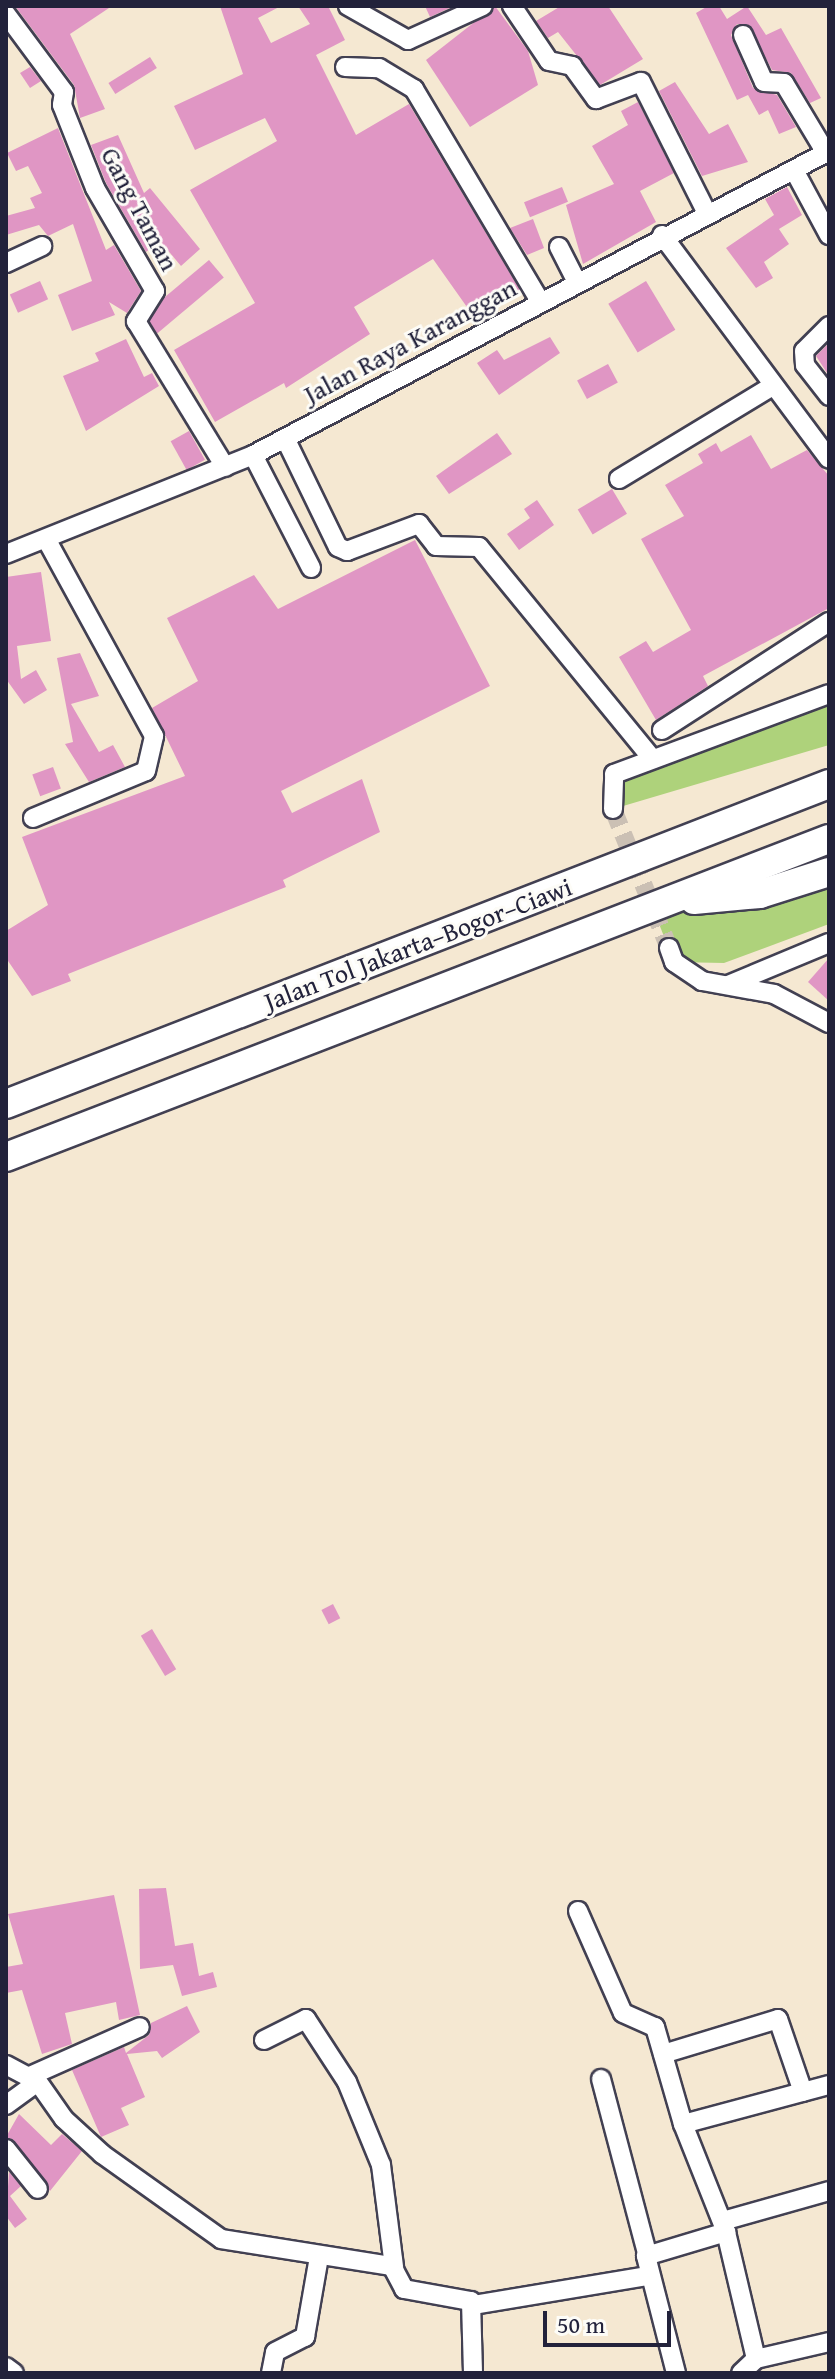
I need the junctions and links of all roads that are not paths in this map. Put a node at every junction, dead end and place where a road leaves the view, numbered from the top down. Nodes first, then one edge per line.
1 (348, 6) edge
2 (483, 6) edge
3 (512, 6) edge
4 (6, 14) edge
5 (743, 35) dead end
6 (14, 41) edge
7 (345, 67) dead end
8 (828, 152) edge
9 (794, 170) junction
10 (707, 213) junction
11 (662, 235) junction
12 (829, 235) edge
13 (42, 246) dead end
14 (559, 247) dead end
15 (6, 263) edge
16 (577, 282) junction
17 (540, 301) junction
18 (829, 326) edge
19 (771, 387) junction
20 (829, 396) edge
21 (285, 438) junction
22 (253, 455) junction
23 (829, 459) edge
24 (225, 467) junction
25 (619, 479) dead end
26 (48, 542) junction
27 (6, 554) edge
28 (311, 568) dead end
29 (829, 622) edge
30 (829, 694) edge
31 (662, 730) dead end
32 (652, 758) junction
33 (829, 784) edge
34 (613, 809) tunnel mouth
35 (33, 818) dead end
36 (829, 839) edge
37 (829, 872) edge
38 (662, 903) junction
39 (829, 943) edge
40 (669, 948) tunnel mouth
41 (726, 986) junction
42 (829, 1023) edge
43 (6, 1104) edge
44 (6, 1157) edge
45 (578, 1911) dead end
46 (140, 2027) dead end
47 (264, 2040) dead end
48 (663, 2054) junction
49 (6, 2065) edge
50 (34, 2079) junction
51 (601, 2079) dead end
52 (829, 2085) edge
53 (803, 2092) junction
54 (6, 2105) edge
55 (683, 2124) junction
56 (6, 2149) edge
57 (38, 2189) dead end
58 (829, 2191) edge
59 (724, 2226) junction
60 (647, 2253) junction
61 (319, 2257) junction
62 (394, 2267) junction
63 (647, 2276) junction
64 (474, 2305) junction
65 (829, 2342) edge
66 (756, 2359) junction
67 (6, 2367) edge
68 (14, 2373) edge
69 (271, 2373) edge
70 (473, 2373) edge
71 (676, 2373) edge
72 (741, 2373) edge

1 - 2 street
3 - 10 street
4 - 6 street, Gang Taman
5 - 8 street
6 - 24 street, Gang Taman
7 - 17 street
8 - 9 street, Jalan Raya Karanggan
9 - 10 street, Jalan Raya Karanggan
9 - 12 street
10 - 11 street, Jalan Raya Karanggan
11 - 16 street, Jalan Raya Karanggan
11 - 19 street
13 - 15 street
14 - 16 street
16 - 17 street, Jalan Raya Karanggan
17 - 21 street, Jalan Raya Karanggan
18 - 20 street
19 - 23 street
19 - 25 street
21 - 22 street, Jalan Raya Karanggan
21 - 32 street
22 - 24 street, Jalan Raya Karanggan
22 - 28 street
24 - 26 street, Jalan Raya Karanggan
26 - 27 street, Jalan Raya Karanggan
26 - 35 street
29 - 31 street
30 - 32 street
32 - 34 street
33 - 43 highway, Jalan Tol Jakarta–Bogor–Ciawi
36 - 38 highway, Jalan Tol Jakarta–Bogor–Ciawi
37 - 38 highway
38 - 44 highway, Jalan Tol Jakarta–Bogor–Ciawi
39 - 41 street
40 - 41 street
41 - 42 street
45 - 48 street
46 - 50 street
47 - 62 street
48 - 53 street
48 - 55 street
49 - 50 street
50 - 54 street
50 - 61 street
51 - 60 street
52 - 53 street
53 - 55 street
55 - 59 street
56 - 57 street
58 - 59 street
59 - 60 street
59 - 66 street
60 - 63 street
61 - 62 street
61 - 69 street
62 - 64 street
63 - 64 street
63 - 71 street
64 - 70 street
65 - 66 street
66 - 72 street
67 - 68 street

